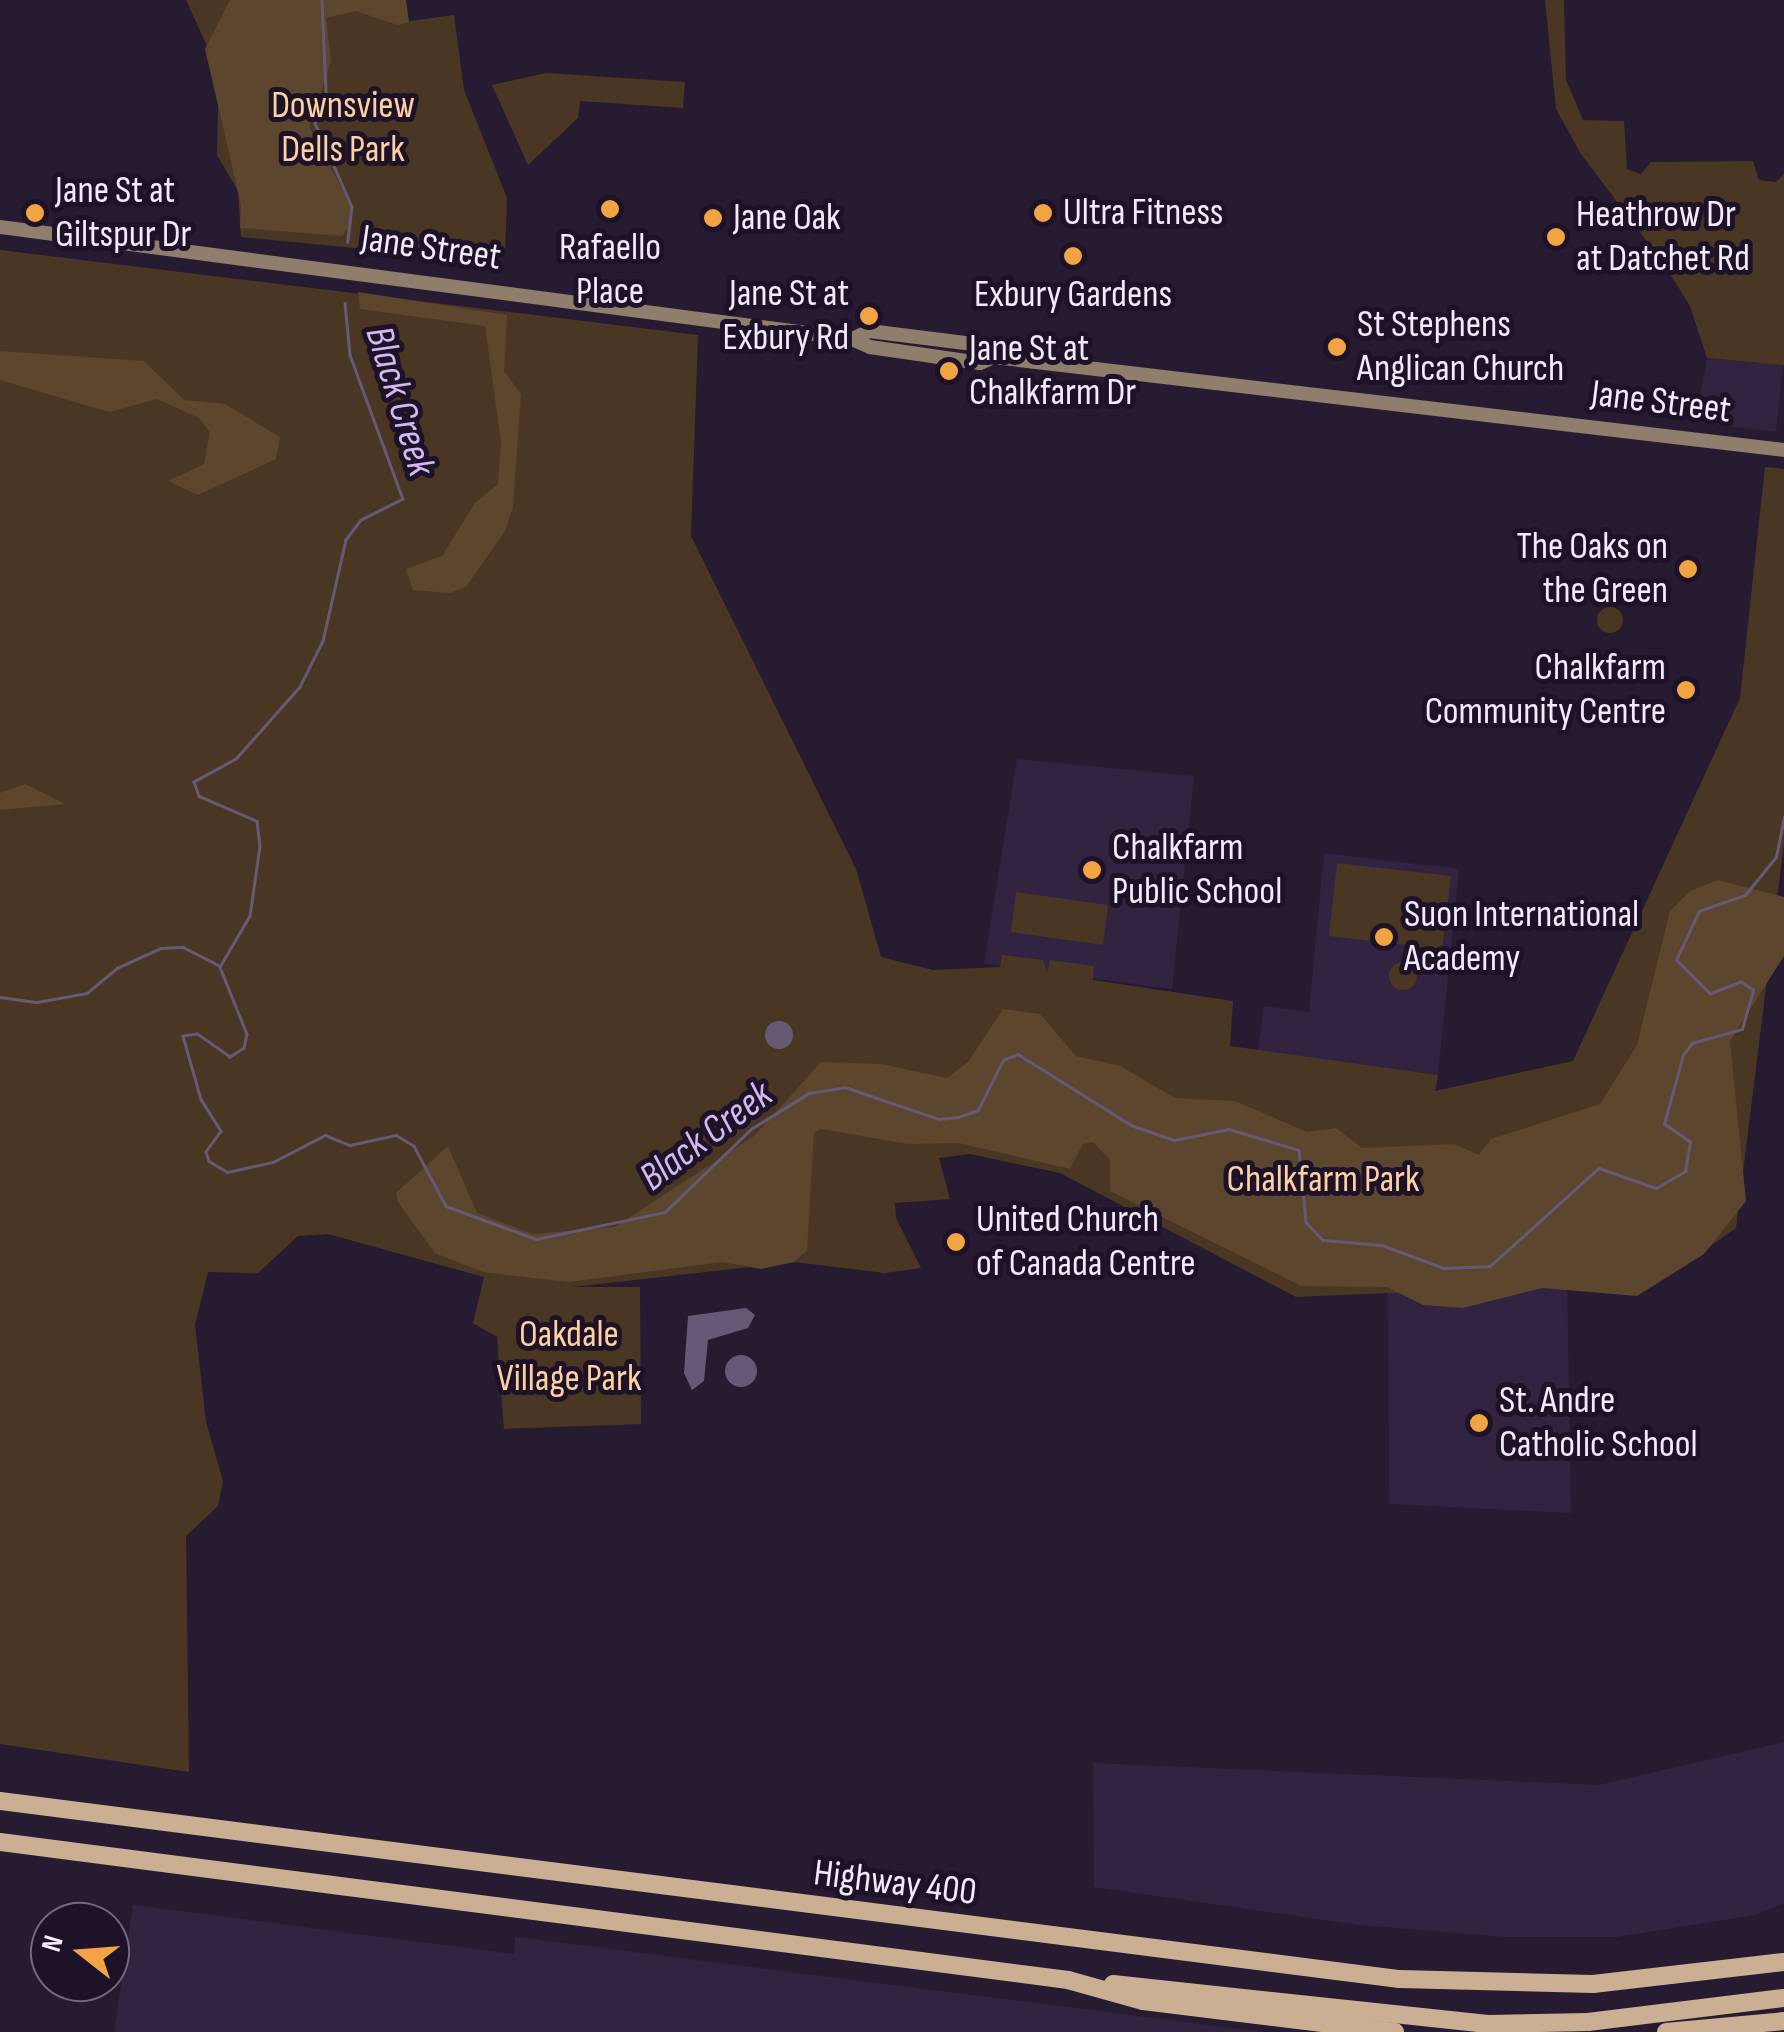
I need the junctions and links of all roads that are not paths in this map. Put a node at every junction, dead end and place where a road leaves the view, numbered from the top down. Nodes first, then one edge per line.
1 (0, 227) edge
2 (1784, 450) edge
3 (0, 1801) edge
4 (0, 1842) edge
5 (1784, 1962) edge
6 (1068, 1980) junction
7 (1784, 1998) edge
8 (1784, 2021) edge
9 (1395, 2032) edge
10 (1666, 2032) edge

1 - 2 main road, Jane Street
3 - 5 highway, Highway 400
4 - 6 highway, Highway 400
6 - 7 highway
6 - 9 highway, Highway 400
8 - 10 highway

